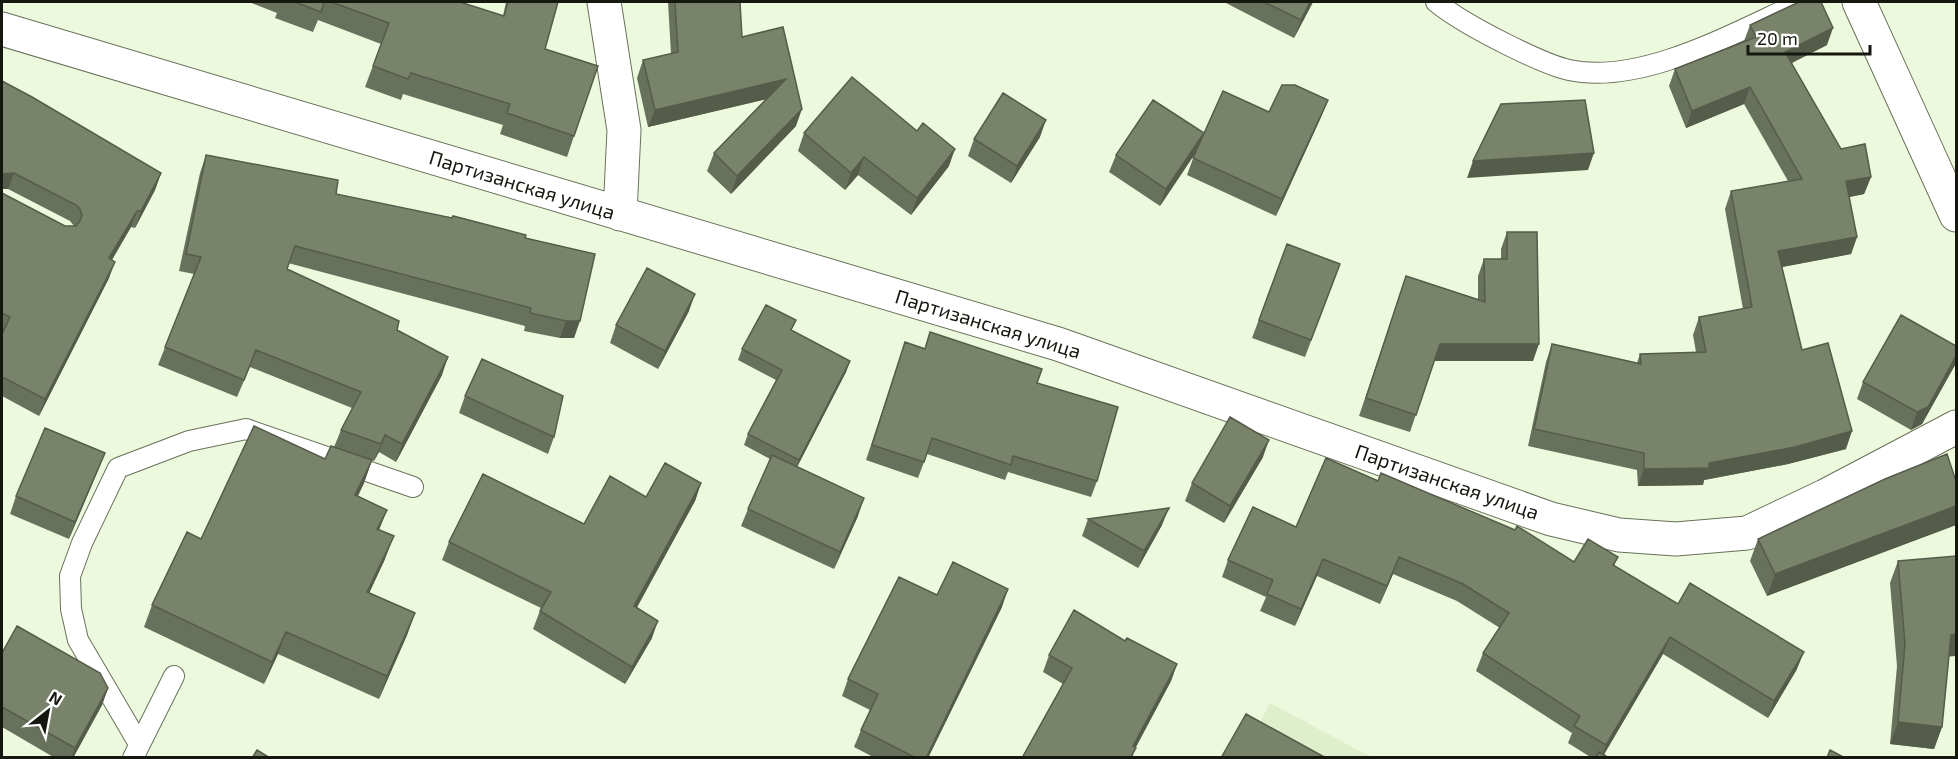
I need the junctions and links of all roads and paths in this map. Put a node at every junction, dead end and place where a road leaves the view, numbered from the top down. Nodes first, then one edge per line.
1 (603, 2) edge
2 (1436, 2) edge
3 (1802, 2) edge
4 (1859, 2) edge
5 (2, 29) edge
6 (620, 214) junction
7 (1956, 215) edge
8 (1956, 427) edge
9 (413, 487) dead end
10 (174, 676) dead end
11 (136, 751) edge

1 - 6 street
2 - 3 lane
4 - 7 street
5 - 6 street, Партизанская улица
6 - 8 street, Партизанская улица
9 - 11 lane
10 - 11 lane

